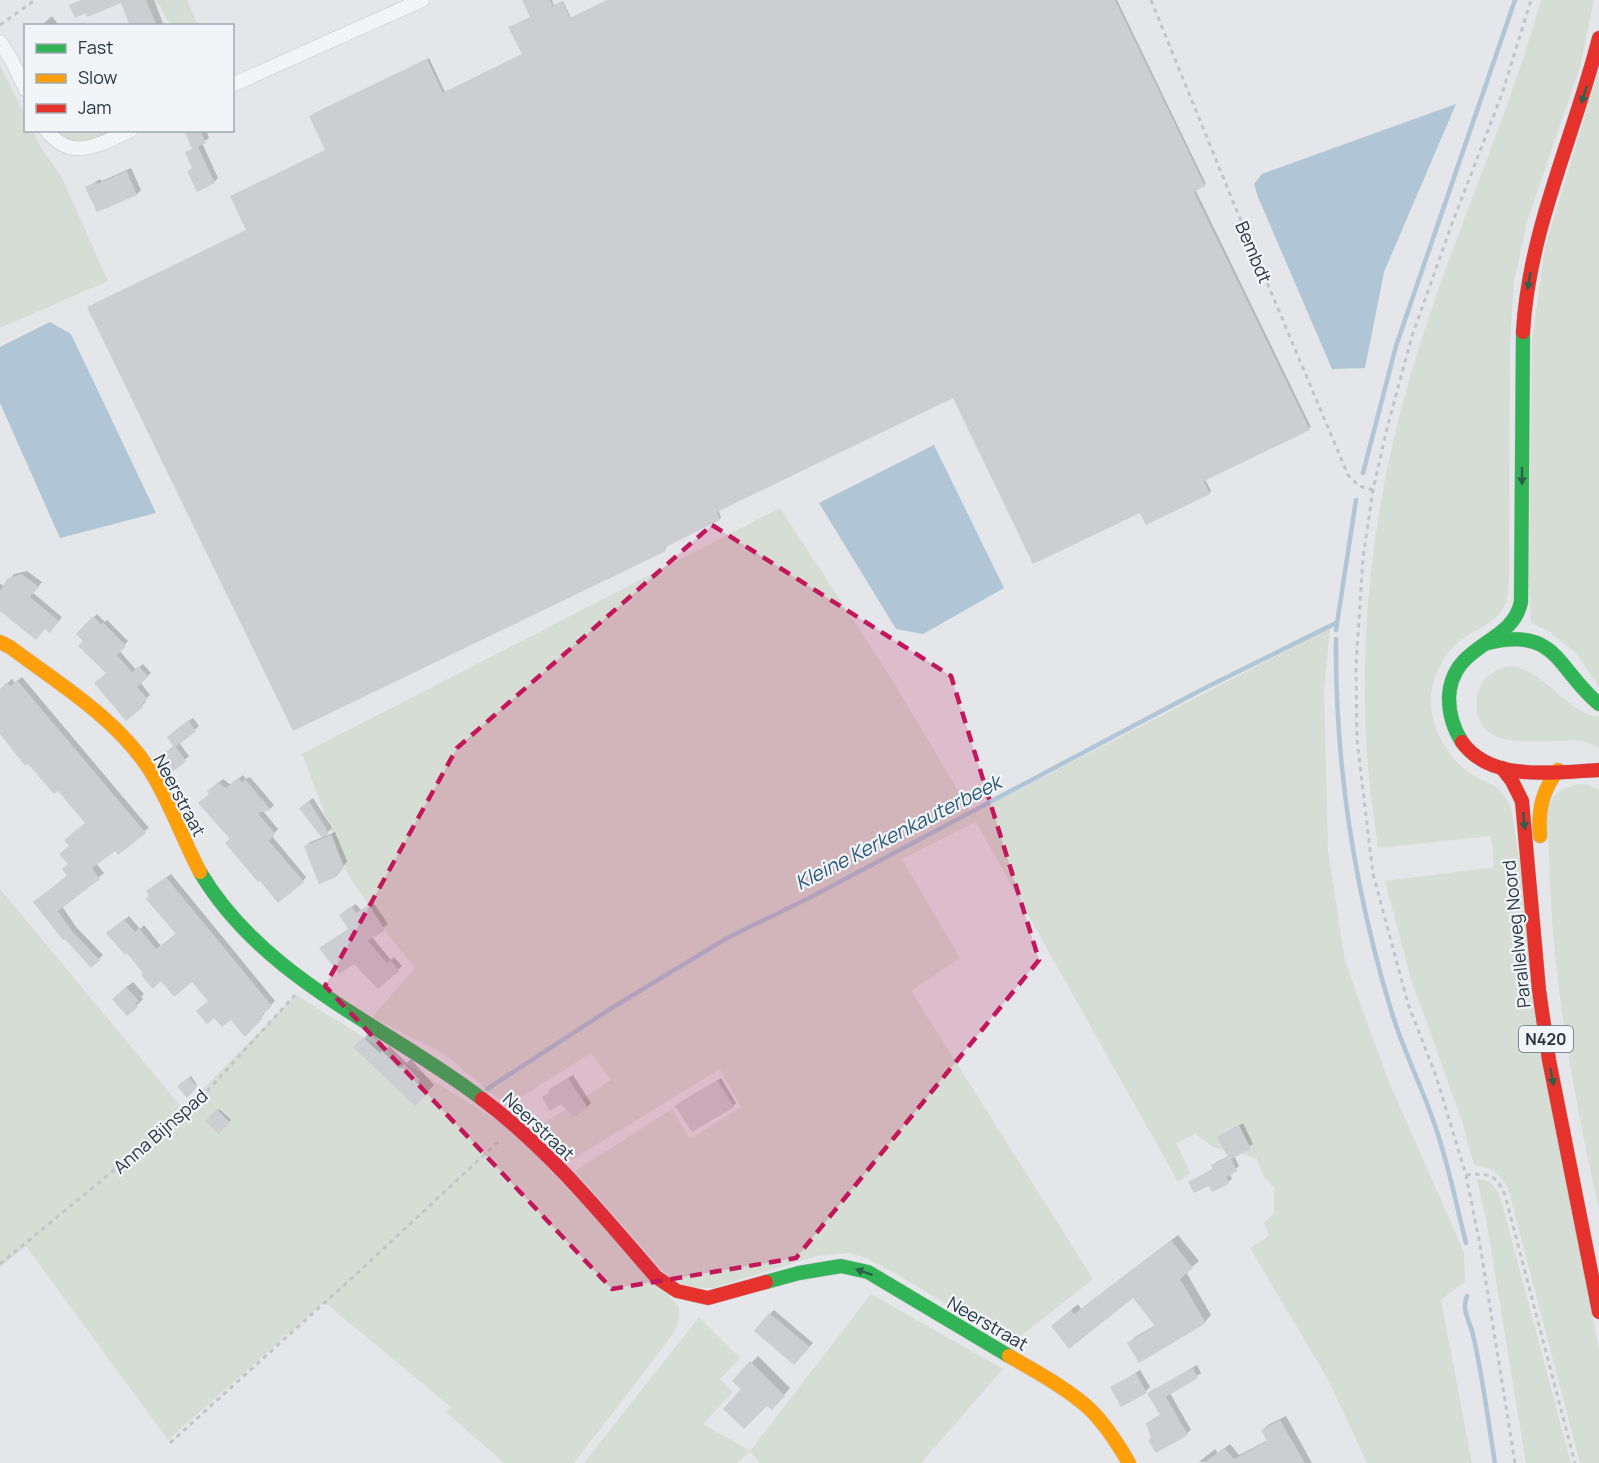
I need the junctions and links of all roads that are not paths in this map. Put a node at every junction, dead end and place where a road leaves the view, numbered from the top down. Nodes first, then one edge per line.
1 (422, 0) edge
2 (1599, 38) edge
3 (0, 42) edge
4 (234, 84) edge
5 (24, 86) edge
6 (48, 132) edge
7 (126, 132) edge
8 (0, 642) edge
9 (1485, 644) junction
10 (1599, 704) edge
11 (1502, 768) junction
12 (1558, 770) junction
13 (1598, 771) edge
14 (1599, 1246) edge
15 (1599, 1312) edge
16 (1129, 1463) edge

1 - 4 street
2 -> 9 main road
3 - 5 street
6 - 7 street
16 -> 8 main road, Neerstraat
9 - 10 main road
9 - 11 main road
11 - 12 main road
11 -> 15 main road, Parallelweg Noord / N420
12 - 13 main road
12 - 14 main road, Parallelweg Noord / N420

